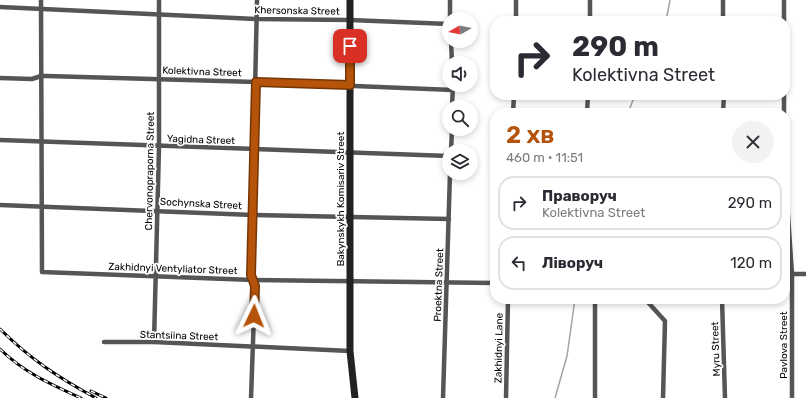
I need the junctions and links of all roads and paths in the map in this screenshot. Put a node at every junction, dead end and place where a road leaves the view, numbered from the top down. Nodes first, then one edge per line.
1 (40, 0) edge
2 (159, 0) edge
3 (257, 0) edge
4 (350, 0) edge
5 (450, 0) edge
6 (516, 0) edge
7 (590, 0) edge
8 (723, 0) edge
9 (784, 0) edge
10 (0, 7) edge
11 (40, 8) junction
12 (450, 12) edge
13 (159, 14) junction
14 (516, 16) edge
15 (590, 16) edge
16 (723, 16) edge
17 (784, 16) edge
18 (257, 19) junction
19 (350, 20) junction
20 (442, 24) edge
21 (40, 76) junction
22 (0, 78) edge
23 (160, 79) junction
24 (256, 82) junction
25 (350, 85) junction
26 (442, 87) edge
27 (0, 140) edge
28 (41, 142) junction
29 (159, 146) junction
30 (254, 149) junction
31 (350, 153) junction
32 (442, 156) edge
33 (450, 180) edge
34 (0, 205) edge
35 (41, 206) junction
36 (157, 210) junction
37 (253, 214) junction
38 (350, 217) junction
39 (449, 220) junction
40 (790, 245) edge
41 (792, 274) junction
42 (806, 274) edge
43 (156, 277) junction
44 (253, 280) junction
45 (350, 282) junction
46 (447, 282) junction
47 (490, 283) edge
48 (508, 304) edge
49 (595, 304) edge
50 (650, 304) edge
51 (722, 304) edge
52 (104, 342) dead end
53 (154, 342) junction
54 (253, 346) junction
55 (350, 351) junction
56 (251, 398) edge
57 (354, 398) edge
58 (444, 398) edge
59 (506, 398) edge
60 (594, 398) edge
61 (664, 398) edge
62 (725, 398) edge
63 (792, 398) edge

1 - 11 street
2 - 13 street, Chervonopraporna Street
3 - 18 street
4 - 19 street, Bakynskykh Komisariv Street
5 - 12 street
6 - 14 street
7 - 15 street
8 - 16 street
9 - 17 street
10 - 11 street, Khersonska Street
11 - 13 street, Khersonska Street
11 - 21 street
13 - 18 street, Khersonska Street
13 - 23 street, Chervonopraporna Street
18 - 19 street, Khersonska Street
18 - 24 street
19 - 20 street, Khersonska Street
19 - 25 street, Bakynskykh Komisariv Street
21 - 22 street, Kolektivna Street
21 - 23 street, Kolektivna Street
21 - 28 street
23 - 24 street, Kolektivna Street
23 - 29 street, Chervonopraporna Street
24 - 25 street, Kolektivna Street
24 - 30 street
25 - 26 street, Kolektivna Street
25 - 31 street, Bakynskykh Komisariv Street
27 - 28 street, Yagidna Street
28 - 29 street, Yagidna Street
28 - 35 street
29 - 30 street, Yagidna Street
29 - 36 street, Chervonopraporna Street
30 - 31 street, Yagidna Street
30 - 37 street
31 - 32 street, Yagidna Street
31 - 38 street, Bakynskykh Komisariv Street
33 - 39 street, Proektna Street
34 - 35 street, Sochynska Street
35 - 36 street, Sochynska Street
35 - 43 street, Zakhidnyi Ventyliator Street
36 - 37 street, Sochynska Street
36 - 43 street, Chervonopraporna Street
37 - 38 street, Sochynska Street
37 - 44 street
38 - 39 street, Sochynska Street
38 - 45 street, Bakynskykh Komisariv Street
39 - 46 street, Proektna Street
40 - 41 street, Pavlova Street
41 - 42 street
41 - 63 street, Pavlova Street
43 - 44 street, Zakhidnyi Ventyliator Street
43 - 53 street, Chervonopraporna Street
44 - 45 street, Zakhidnyi Ventyliator Street
44 - 54 street
45 - 46 street, Zakhidnyi Ventyliator Street
45 - 55 street, Bakynskykh Komisariv Street
46 - 47 street, Zakhidnyi Ventyliator Street
46 - 58 street, Proektna Street
48 - 59 street, Zakhidnyi Lane
49 - 60 street
50 - 61 street
51 - 62 street, Myru Street
52 - 53 street, Stantsiina Street
53 - 54 street, Stantsiina Street
54 - 55 street, Stantsiina Street
54 - 56 street
55 - 57 street, Bakynskykh Komisariv Street

